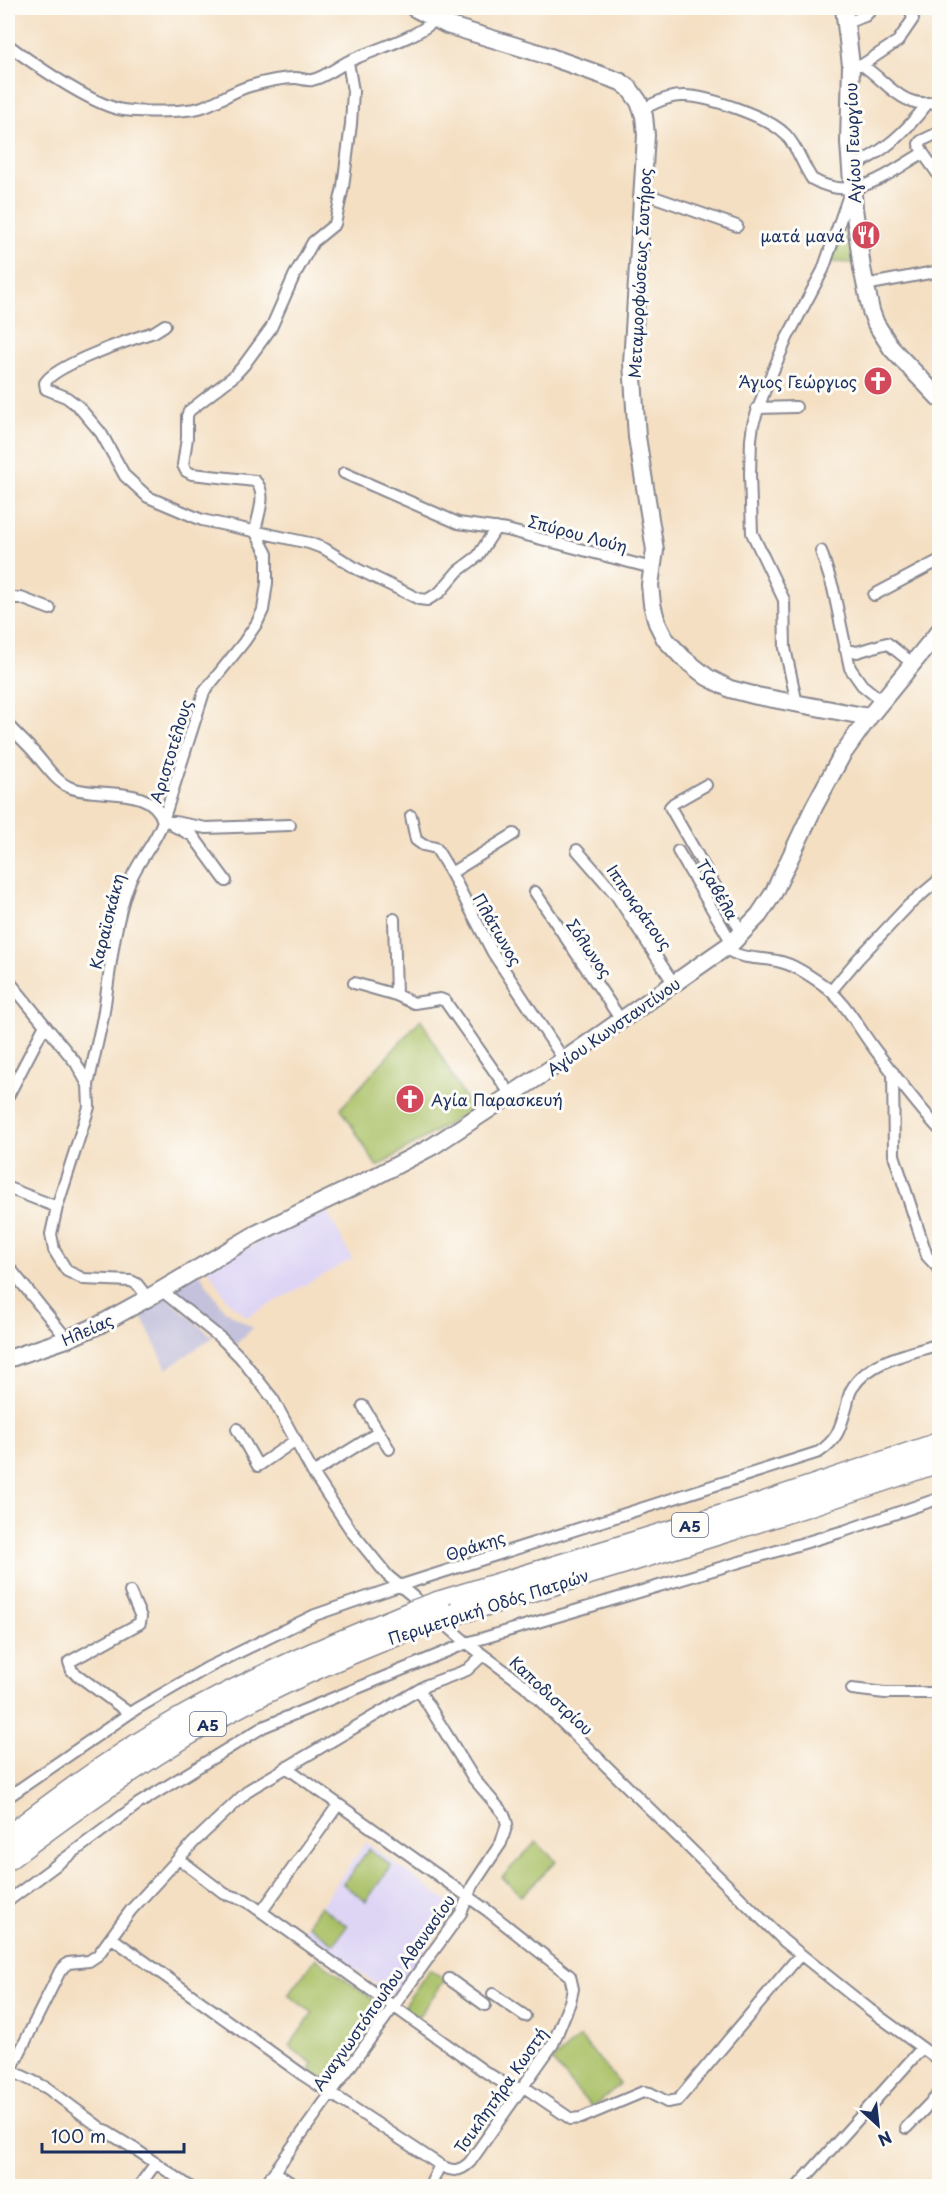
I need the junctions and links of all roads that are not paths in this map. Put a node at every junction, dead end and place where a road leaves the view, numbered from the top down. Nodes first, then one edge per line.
1 (414, 8) edge
2 (873, 8) edge
3 (910, 8) edge
4 (845, 15) edge
5 (435, 20) junction
6 (8, 45) edge
7 (348, 62) junction
8 (856, 65) junction
9 (939, 101) edge
10 (928, 103) junction
11 (642, 109) junction
12 (939, 132) edge
13 (923, 153) junction
14 (851, 167) junction
15 (939, 177) edge
16 (853, 189) junction
17 (643, 193) junction
18 (737, 226) dead end
19 (939, 271) edge
20 (865, 285) junction
21 (165, 325) dead end
22 (939, 397) edge
23 (796, 407) dead end
24 (757, 408) junction
25 (344, 473) dead end
26 (496, 528) junction
27 (255, 531) junction
28 (821, 551) dead end
29 (939, 560) edge
30 (652, 568) junction
31 (874, 595) dead end
32 (8, 598) edge
33 (50, 609) dead end
34 (939, 630) edge
35 (845, 649) junction
36 (912, 663) junction
37 (882, 701) junction
38 (797, 704) junction
39 (869, 717) junction
40 (8, 725) edge
41 (706, 785) dead end
42 (411, 816) dead end
43 (163, 821) junction
44 (290, 825) dead end
45 (514, 834) dead end
46 (577, 850) dead end
47 (678, 851) dead end
48 (450, 873) junction
49 (939, 879) edge
50 (226, 881) dead end
51 (536, 892) dead end
52 (394, 919) dead end
53 (733, 941) junction
54 (8, 980) edge
55 (354, 983) dead end
56 (674, 984) junction
57 (831, 991) junction
58 (396, 995) junction
59 (621, 1020) junction
60 (45, 1025) junction
61 (564, 1060) junction
62 (893, 1072) junction
63 (88, 1084) junction
64 (510, 1095) junction
65 (8, 1096) edge
66 (939, 1130) edge
67 (8, 1188) edge
68 (57, 1207) junction
69 (8, 1266) edge
70 (939, 1270) edge
71 (155, 1294) junction
72 (67, 1339) junction
73 (939, 1344) edge
74 (8, 1359) edge
75 (363, 1406) dead end
76 (237, 1429) dead end
77 (379, 1432) junction
78 (296, 1440) junction
79 (939, 1443) edge
80 (389, 1449) dead end
81 (939, 1461) edge
82 (313, 1473) junction
83 (939, 1498) edge
84 (399, 1586) junction
85 (130, 1592) dead end
86 (447, 1608) junction
87 (421, 1617) junction
88 (467, 1643) junction
89 (483, 1655) junction
90 (852, 1689) dead end
91 (419, 1690) junction
92 (939, 1693) edge
93 (129, 1713) junction
94 (286, 1767) junction
95 (8, 1797) edge
96 (338, 1805) junction
97 (8, 1837) edge
98 (8, 1859) edge
99 (179, 1859) junction
100 (467, 1898) junction
101 (8, 1902) edge
102 (262, 1911) junction
103 (112, 1938) junction
104 (800, 1955) junction
105 (449, 1979) dead end
106 (494, 1994) dead end
107 (485, 2005) dead end
108 (394, 2007) junction
109 (525, 2016) dead end
110 (922, 2048) junction
111 (939, 2061) edge
112 (9, 2070) edge
113 (521, 2089) junction
114 (939, 2093) edge
115 (331, 2094) junction
116 (906, 2128) dead end
117 (156, 2163) junction
118 (440, 2165) junction
119 (275, 2172) junction
120 (139, 2187) edge
121 (189, 2187) edge
122 (264, 2187) edge
123 (295, 2187) edge
124 (430, 2187) edge
125 (798, 2187) edge

1 - 5 street
2 - 4 street
3 - 8 street
4 - 8 street, Αγίου Γεωργίου
5 - 7 street
5 - 11 street
6 - 7 street
7 - 27 street
8 - 10 street
8 - 14 street, Αγίου Γεωργίου
9 - 10 street
10 - 14 street
11 - 16 street
11 - 17 street, Μεταμορφώσεως Σωτήρος
12 - 13 street
13 - 15 street
13 - 16 street
14 - 16 street, Αγίου Γεωργίου
16 - 20 street, Αγίου Γεωργίου
16 - 24 street
17 - 18 street
17 - 30 street, Μεταμορφώσεως Σωτήρος
19 - 20 street
20 - 22 street, Αγίου Γεωργίου
21 - 27 street
23 - 24 street
24 - 38 street
25 - 26 street, Σπύρου Λούη
26 - 27 street
26 - 30 street, Σπύρου Λούη
27 - 43 street, Αριστοτέλους
28 - 35 street
29 - 31 street
30 - 38 street, Μεταμορφώσεως Σωτήρος
32 - 33 street
34 - 36 street, Αγίου Κωνσταντίνου
35 - 36 street
35 - 37 street
36 - 37 street, Αγίου Κωνσταντίνου
37 - 39 street, Αγίου Κωνσταντίνου
38 - 39 street, Μεταμορφώσεως Σωτήρος
39 - 53 street, Αγίου Κωνσταντίνου
40 - 43 street
41 - 53 street
42 - 48 street, Πλάτωνος
43 - 44 street
43 - 50 street
43 - 63 street, Καραϊσκάκη
45 - 48 street
46 - 56 street, Ιπποκράτους
47 - 53 street, Τζαβέλα
48 - 61 street, Πλάτωνος
49 - 57 street
51 - 59 street, Σόλωνος
52 - 58 street
53 - 56 street, Αγίου Κωνσταντίνου
53 - 57 street
54 - 60 street
55 - 58 street
56 - 59 street, Αγίου Κωνσταντίνου
57 - 62 street
58 - 64 street
59 - 61 street, Αγίου Κωνσταντίνου
60 - 63 street
60 - 65 street
61 - 64 street, Αγίου Κωνσταντίνου
62 - 66 street
62 - 70 street
63 - 68 street, Καραϊσκάκη
64 - 71 street, Αγίου Κωνσταντίνου
67 - 68 street
68 - 71 street, Καποδιστρίου
69 - 72 street
71 - 72 street, Ηλείας
71 - 78 street, Καποδιστρίου
72 - 74 street, Ηλείας
73 - 84 street, Θράκης
75 - 77 street
76 - 78 street
77 - 80 street
77 - 82 street
78 - 82 street, Καποδιστρίου
79 - 86 highway, Περιμετρική Οδός Πατρών / Α5
81 - 86 highway, Περιμετρική Οδός Πατρών / Α5
82 - 84 street, Καποδιστρίου
83 - 88 street
84 - 88 street, Καποδιστρίου
84 - 93 street, Θράκης
85 - 93 street
86 - 87 highway, Περιμετρική Οδός Πατρών / Α5, bridge
87 - 97 highway, Περιμετρική Οδός Πατρών / Α5
87 - 98 highway, Περιμετρική Οδός Πατρών / Α5
88 - 89 street, Καποδιστρίου
88 - 101 street
89 - 91 street
89 - 104 street, Καποδιστρίου
90 - 92 street
91 - 94 street
91 - 100 street, Αναγνωστόπουλου Αθανασίου
93 - 95 street, Θράκης
94 - 96 street
94 - 99 street
96 - 100 street
96 - 102 street
99 - 102 street
99 - 103 street
100 - 108 street, Αναγνωστόπουλου Αθανασίου
100 - 113 street, Τσικλητήρα Κωστή
102 - 108 street
103 - 112 street
103 - 115 street
104 - 110 street, Καποδιστρίου
104 - 113 street
105 - 107 street
106 - 109 street
108 - 113 street
108 - 115 street, Αναγνωστόπουλου Αθανασίου
110 - 111 street, Καποδιστρίου
110 - 125 street
112 - 117 street
113 - 118 street, Τσικλητήρα Κωστή
114 - 116 street
115 - 118 street
115 - 119 street, Αναγνωστόπουλου Αθανασίου
117 - 120 street
117 - 121 street
118 - 124 street, Τσικλητήρα Κωστή
119 - 122 street, Αναγνωστόπουλου Αθανασίου
119 - 123 street

